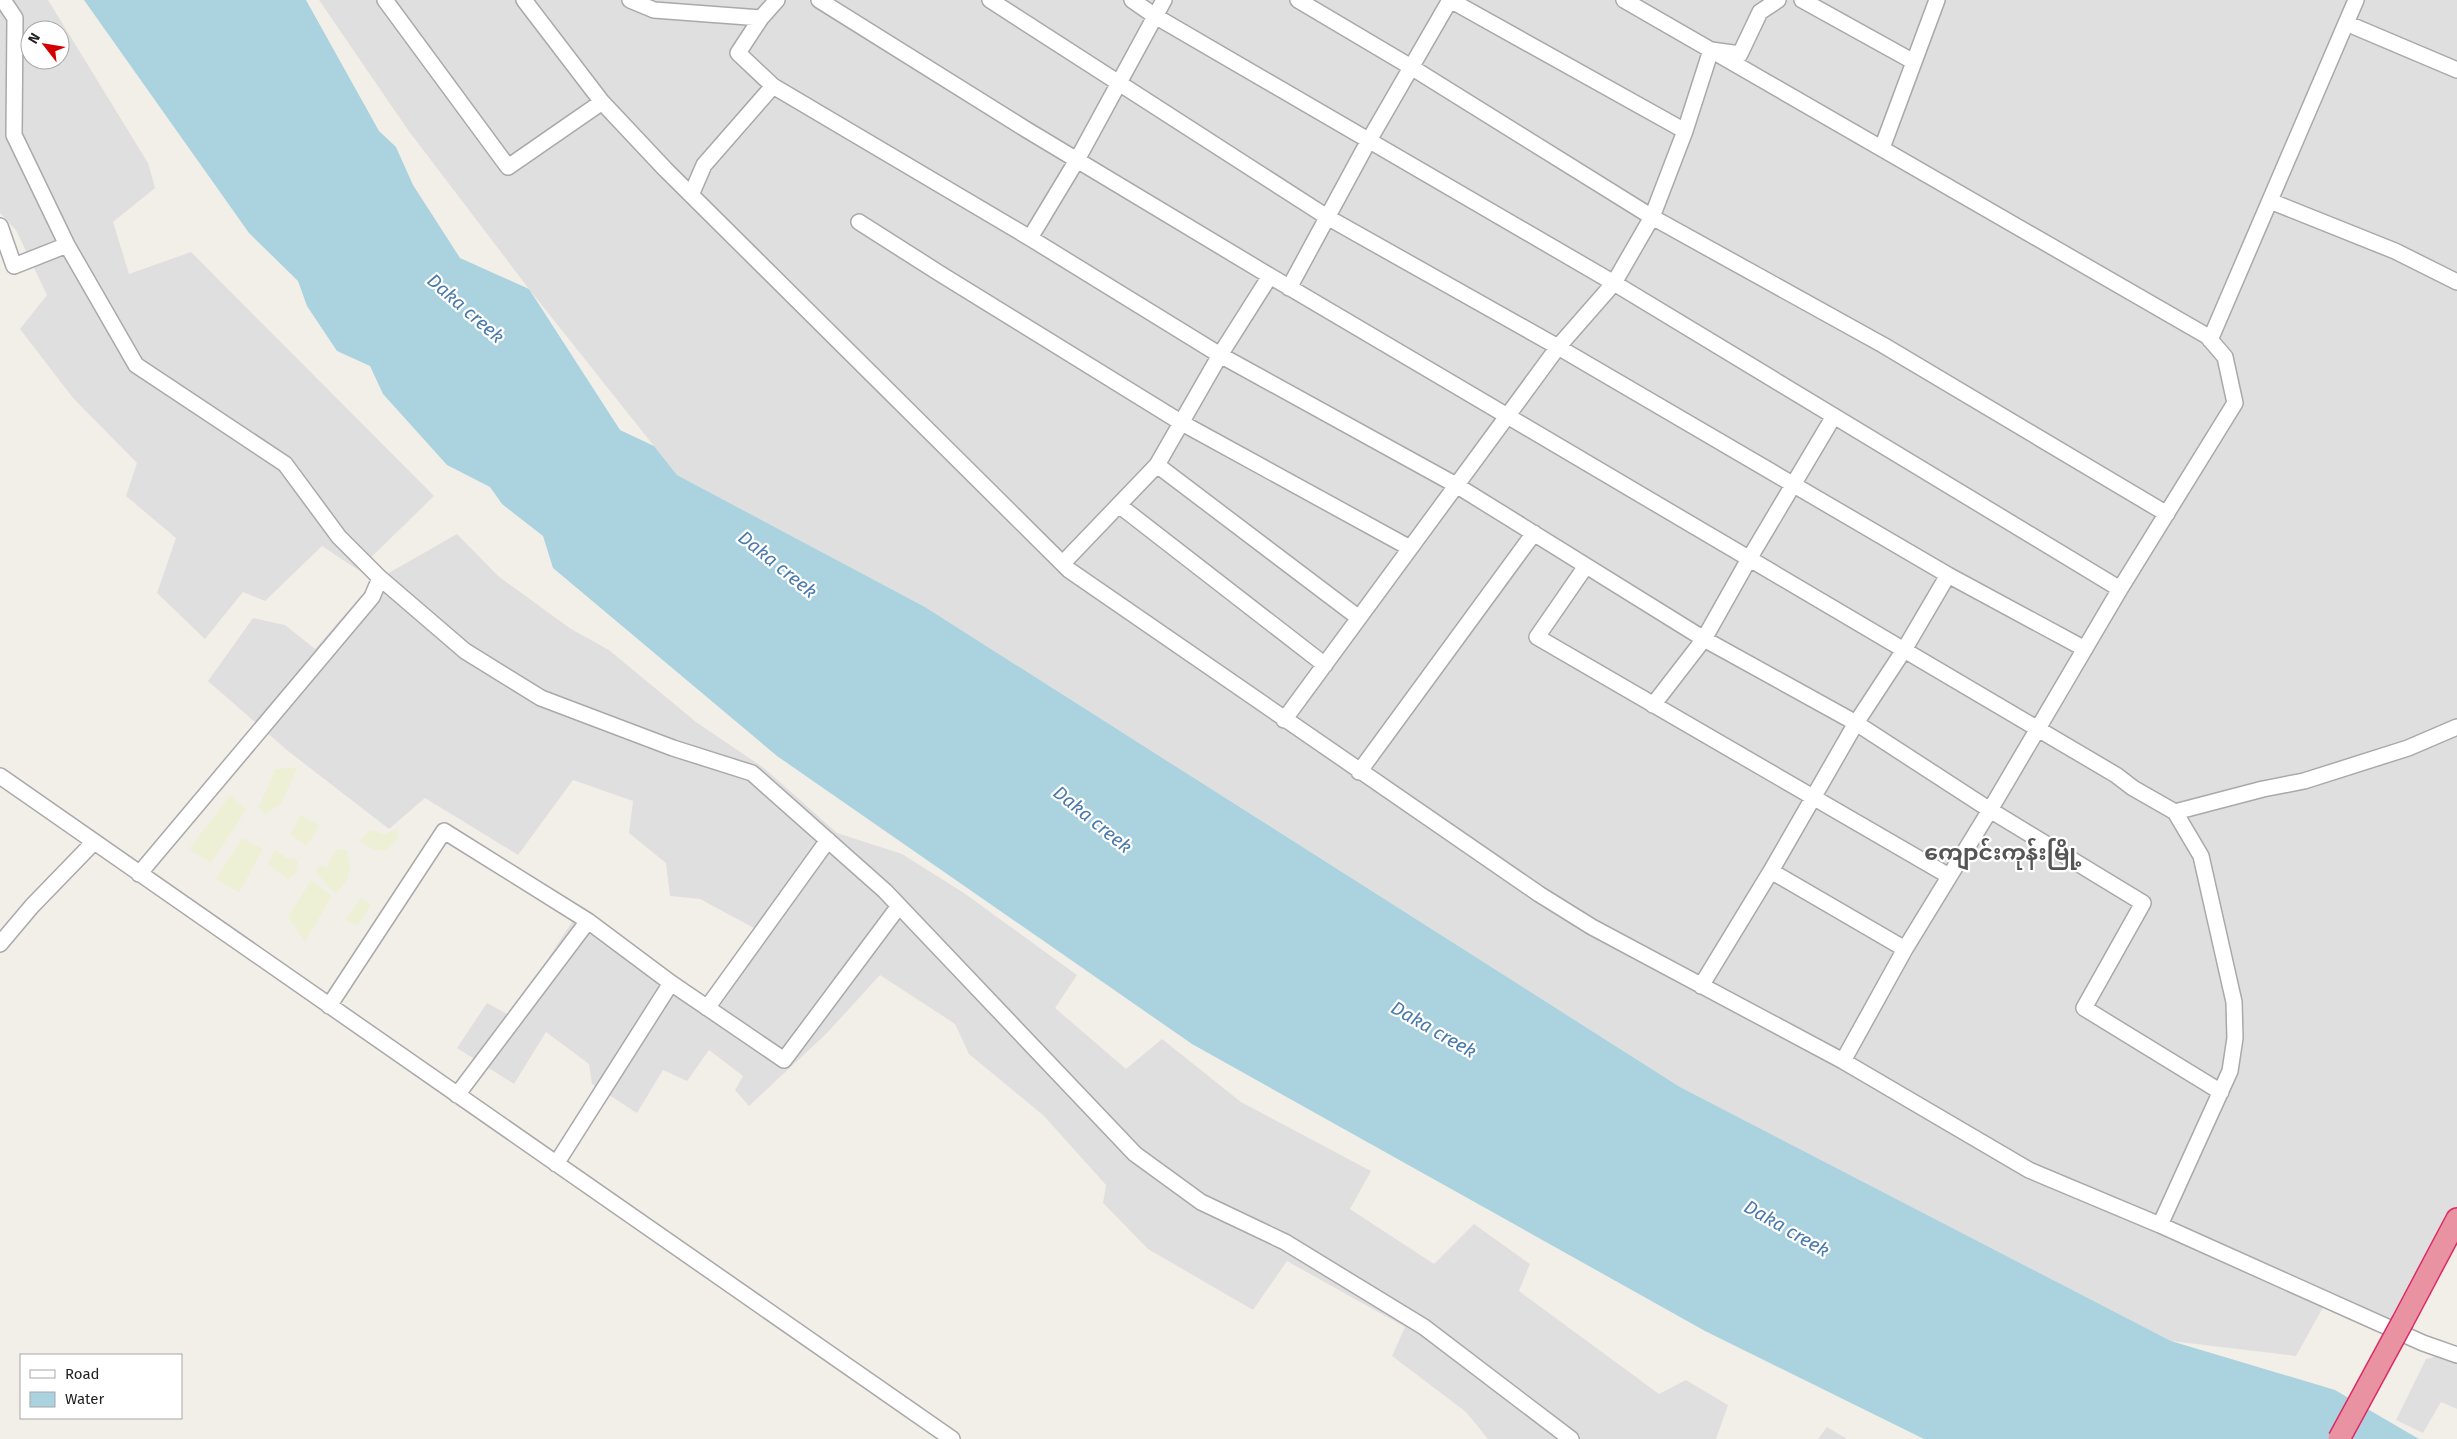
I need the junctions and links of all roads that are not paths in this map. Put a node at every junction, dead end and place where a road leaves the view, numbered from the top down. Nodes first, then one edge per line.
1 (4, 0) edge
2 (385, 0) edge
3 (524, 0) edge
4 (630, 0) edge
5 (778, 0) edge
6 (818, 0) edge
7 (990, 0) edge
8 (1132, 0) edge
9 (1164, 0) edge
10 (1298, 0) edge
11 (1450, 0) edge
12 (1624, 0) edge
13 (1778, 0) edge
14 (1802, 0) edge
15 (1936, 0) edge
16 (2356, 0) edge
17 (1155, 16) junction
18 (761, 18) junction
19 (2346, 23) junction
20 (1711, 50) junction
21 (1914, 62) junction
22 (1411, 67) junction
23 (2457, 70) edge
24 (1119, 83) junction
25 (773, 86) junction
26 (602, 102) junction
27 (1685, 131) junction
28 (1368, 142) junction
29 (1882, 148) junction
30 (1077, 160) junction
31 (691, 195) junction
32 (2270, 201) junction
33 (1652, 217) junction
34 (1327, 218) junction
35 (859, 222) dead end
36 (0, 226) edge
37 (1030, 238) junction
38 (67, 245) junction
39 (1270, 276) junction
40 (2457, 282) edge
41 (1614, 283) junction
42 (1289, 288) junction
43 (2210, 340) junction
44 (1558, 347) junction
45 (1220, 355) junction
46 (1507, 416) junction
47 (1834, 416) junction
48 (1182, 423) junction
49 (1157, 465) junction
50 (1793, 484) junction
51 (1456, 485) junction
52 (1120, 506) junction
53 (2167, 514) junction
54 (1534, 533) junction
55 (1410, 548) junction
56 (1749, 559) junction
57 (1063, 563) junction
58 (1586, 566) junction
59 (1948, 575) junction
60 (380, 578) junction
61 (2120, 589) junction
62 (1359, 618) junction
63 (1704, 639) junction
64 (2085, 649) junction
65 (1904, 650) junction
66 (1325, 665) junction
67 (1653, 705) junction
68 (1284, 720) junction
69 (1856, 722) junction
70 (2457, 727) edge
71 (2038, 730) junction
72 (1359, 772) junction
73 (0, 776) edge
74 (1813, 798) junction
75 (1990, 810) junction
76 (2175, 812) junction
77 (828, 840) junction
78 (94, 842) junction
79 (1771, 871) junction
80 (139, 874) junction
81 (1949, 876) junction
82 (899, 906) junction
83 (588, 921) junction
84 (0, 944) edge
85 (1904, 949) junction
86 (671, 984) junction
87 (1701, 986) junction
88 (329, 1006) junction
89 (707, 1008) junction
90 (1843, 1060) junction
91 (2221, 1092) junction
92 (458, 1095) junction
93 (556, 1164) junction
94 (2457, 1220) edge
95 (2160, 1225) junction
96 (2457, 1355) edge
97 (952, 1439) edge
98 (1571, 1439) edge
99 (2339, 1439) edge

1 - 38 street
2 - 26 street
3 - 26 street
4 - 18 street
5 - 18 street
6 - 30 street
7 - 24 street
8 - 17 street
9 - 17 street
10 - 22 street
11 - 22 street
11 - 27 street
12 - 20 street
13 - 20 street
14 - 21 street
15 - 21 street
16 - 19 street
17 - 24 street
17 - 28 street
18 - 25 street
19 - 23 street
19 - 32 street
20 - 27 street
20 - 29 street
21 - 29 street
22 - 28 street
22 - 33 street
24 - 30 street
24 - 34 street
25 - 31 street
25 - 37 street
26 - 31 street
27 - 33 street
28 - 34 street
28 - 41 street
29 - 43 street
30 - 37 street
30 - 39 street
31 - 57 street
32 - 40 street
32 - 43 street
33 - 41 street
33 - 53 street
34 - 42 street
34 - 44 street
35 - 48 street
36 - 38 street
37 - 45 street
38 - 60 street
39 - 42 street
39 - 45 street
41 - 44 street
41 - 47 street
42 - 46 street
43 - 53 street
44 - 46 street
44 - 50 street
45 - 48 street
45 - 51 street
46 - 51 street
46 - 56 street
47 - 50 street
47 - 61 street
48 - 49 street
48 - 55 street
49 - 52 street
49 - 62 street
50 - 56 street
50 - 59 street
51 - 54 street
51 - 55 street
52 - 57 street
52 - 66 street
53 - 61 street
54 - 58 street
54 - 72 street
55 - 62 street
56 - 63 street
56 - 65 street
57 - 68 street
58 - 63 street
58 - 67 street
59 - 64 street
59 - 65 street
60 - 77 street
60 - 80 street
61 - 64 street
62 - 66 street
63 - 67 street
63 - 69 street
64 - 71 street
65 - 69 street
65 - 71 street
66 - 68 street
67 - 74 street
68 - 72 street
69 - 74 street
69 - 75 street
70 - 76 street
71 - 75 street
71 - 76 street
72 - 87 street
73 - 78 street
74 - 79 street
74 - 81 street
75 - 81 street
75 - 91 street
76 - 91 street
77 - 82 street
77 - 89 street
78 - 80 street
78 - 84 street
79 - 85 street
79 - 87 street
80 - 88 street
81 - 85 street
82 - 89 street
82 - 98 street
83 - 86 street
83 - 88 street
83 - 92 street
85 - 90 street
86 - 89 street
86 - 93 street
87 - 90 street
88 - 92 street
90 - 95 street
91 - 95 street
92 - 93 street
93 - 97 street
94 - 99 highway, bridge
95 - 96 street

